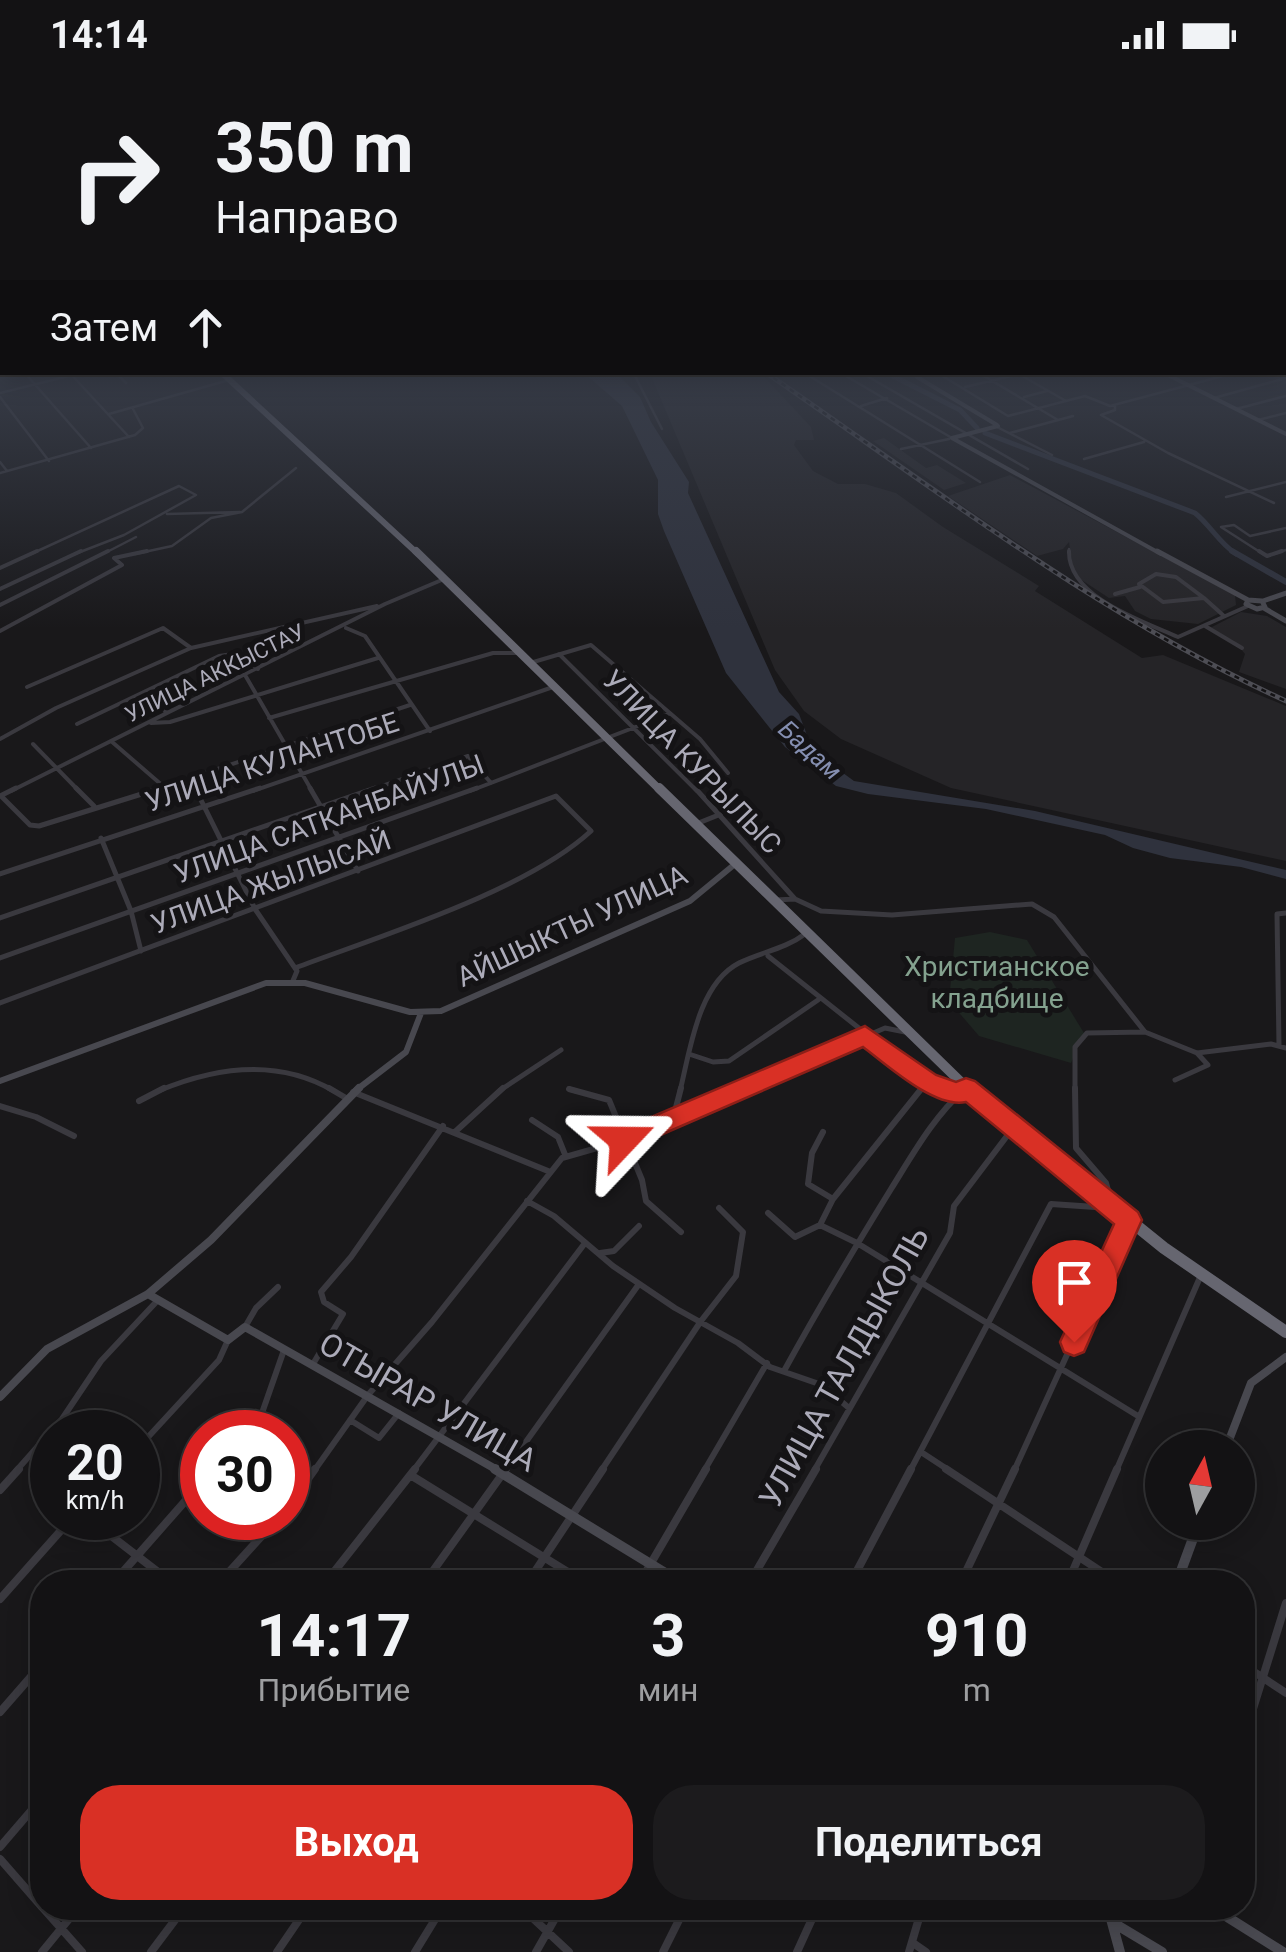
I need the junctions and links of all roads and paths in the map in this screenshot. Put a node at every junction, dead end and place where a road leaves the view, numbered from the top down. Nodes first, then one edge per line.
1 (42, 453) edge
2 (76, 453) edge
3 (313, 453) edge
4 (935, 453) edge
5 (976, 453) edge
6 (1000, 453) edge
7 (1046, 453) edge
8 (1103, 453) edge
9 (1169, 453) edge
10 (1052, 456) dead end
11 (1084, 458) dead end
12 (48, 461) junction
13 (0, 462) edge
14 (296, 468) dead end
15 (1028, 469) dead end
16 (7, 471) junction
17 (0, 473) edge
18 (980, 482) dead end
19 (1286, 482) edge
20 (1244, 491) junction
21 (1226, 498) dead end
22 (1274, 503) dead end
23 (242, 512) junction
24 (164, 514) junction
25 (1286, 528) edge
26 (136, 538) dead end
27 (1069, 548) dead end
28 (1286, 550) edge
29 (114, 558) junction
30 (87, 562) junction
31 (0, 568) edge
32 (444, 579) junction
33 (1140, 587) junction
34 (0, 589) edge
35 (1286, 593) edge
36 (1115, 594) dead end
37 (1205, 598) junction
38 (1248, 603) junction
39 (384, 604) junction
40 (0, 605) edge
41 (1263, 605) junction
42 (1224, 616) junction
43 (1286, 621) edge
44 (1205, 626) junction
45 (344, 627) junction
46 (0, 631) edge
47 (191, 648) junction
48 (1242, 648) dead end
49 (520, 653) junction
50 (559, 654) junction
51 (378, 658) junction
52 (530, 663) junction
53 (258, 669) junction
54 (245, 676) junction
55 (394, 681) junction
56 (556, 686) junction
57 (27, 688) dead end
58 (143, 694) junction
59 (258, 695) junction
60 (410, 705) junction
61 (167, 713) junction
62 (669, 714) junction
63 (270, 718) junction
64 (148, 722) junction
65 (77, 724) dead end
66 (632, 729) junction
67 (430, 731) junction
68 (606, 737) junction
69 (110, 741) junction
70 (0, 742) edge
71 (33, 744) dead end
72 (287, 747) junction
73 (56, 768) junction
74 (728, 773) dead end
75 (304, 774) junction
76 (191, 780) junction
77 (491, 783) junction
78 (163, 786) junction
79 (0, 796) edge
80 (203, 805) junction
81 (94, 806) junction
82 (322, 807) junction
83 (721, 814) junction
84 (695, 824) junction
85 (340, 836) junction
86 (101, 838) junction
87 (221, 840) junction
88 (735, 864) junction
89 (358, 871) junction
90 (236, 873) junction
91 (0, 874) edge
92 (116, 876) junction
93 (795, 899) junction
94 (773, 900) junction
95 (255, 909) junction
96 (131, 911) junction
97 (1286, 913) edge
98 (0, 918) edge
99 (807, 933) junction
100 (141, 951) junction
101 (768, 956) junction
102 (0, 958) edge
103 (296, 968) junction
104 (292, 983) junction
105 (819, 999) junction
106 (0, 1003) edge
107 (421, 1013) junction
108 (1145, 1032) junction
109 (913, 1035) junction
110 (865, 1036) junction
111 (1282, 1047) edge
112 (561, 1050) dead end
113 (1197, 1052) junction
114 (692, 1055) junction
115 (1176, 1080) dead end
116 (0, 1081) edge
117 (928, 1082) junction
118 (569, 1089) dead end
119 (962, 1091) junction
120 (349, 1095) junction
121 (140, 1101) dead end
122 (0, 1106) edge
123 (673, 1119) junction
124 (532, 1120) dead end
125 (443, 1126) junction
126 (1013, 1128) junction
127 (456, 1130) junction
128 (823, 1132) dead end
129 (74, 1136) dead end
130 (624, 1140) junction
131 (566, 1157) junction
132 (548, 1170) junction
133 (1096, 1195) junction
134 (833, 1199) junction
135 (527, 1201) junction
136 (718, 1208) dead end
137 (1113, 1208) junction
138 (768, 1213) dead end
139 (1128, 1220) junction
140 (820, 1225) junction
141 (640, 1226) dead end
142 (681, 1232) dead end
143 (585, 1243) junction
144 (857, 1243) junction
145 (597, 1252) junction
146 (1201, 1275) junction
147 (923, 1283) junction
148 (639, 1284) junction
149 (278, 1287) dead end
150 (148, 1294) junction
151 (158, 1300) junction
152 (701, 1321) junction
153 (990, 1325) junction
154 (245, 1327) junction
155 (1286, 1332) edge
156 (228, 1340) junction
157 (284, 1348) junction
158 (1286, 1357) edge
159 (313, 1364) junction
160 (767, 1364) junction
161 (1061, 1370) junction
162 (784, 1371) junction
163 (368, 1395) junction
164 (0, 1397) edge
165 (850, 1408) junction
166 (263, 1410) edge
167 (400, 1413) junction
168 (1138, 1416) junction
169 (350, 1420) junction
170 (160, 1424) edge
171 (1233, 1430) edge
172 (441, 1436) junction
173 (921, 1452) junction
174 (503, 1474) junction
175 (411, 1476) junction
176 (310, 1477) edge
177 (0, 1490) edge
178 (997, 1504) junction
179 (180, 1507) edge
180 (570, 1515) junction
181 (476, 1516) junction
182 (52, 1540) edge
183 (116, 1540) edge
184 (258, 1540) edge
185 (1192, 1540) edge
186 (137, 1556) junction
187 (544, 1558) junction
188 (1078, 1558) junction
189 (651, 1565) junction
190 (125, 1570) edge
191 (155, 1570) edge
192 (231, 1570) edge
193 (336, 1570) edge
194 (435, 1570) edge
195 (536, 1570) edge
196 (564, 1570) edge
197 (648, 1570) edge
198 (660, 1570) edge
199 (757, 1570) edge
200 (857, 1570) edge
201 (966, 1570) edge
202 (1073, 1570) edge
203 (1098, 1570) edge
204 (1181, 1570) edge
205 (0, 1599) edge
206 (1286, 1603) edge
207 (1255, 1672) edge
208 (1262, 1676) junction
209 (30, 1678) edge
210 (1286, 1693) edge
211 (1255, 1700) edge
212 (0, 1712) edge
213 (30, 1812) edge
214 (0, 1848) edge
215 (0, 1859) edge
216 (30, 1892) edge
217 (55, 1920) edge
218 (67, 1920) edge
219 (175, 1920) edge
220 (299, 1920) edge
221 (435, 1920) edge
222 (534, 1920) edge
223 (554, 1920) edge
224 (679, 1920) edge
225 (812, 1920) edge
226 (919, 1920) edge
227 (1231, 1920) edge
228 (1112, 1922) joint
229 (61, 1927) junction
230 (547, 1932) junction
231 (911, 1947) edge
232 (42, 1952) edge
233 (82, 1952) edge
234 (151, 1952) edge
235 (277, 1952) edge
236 (415, 1952) edge
237 (536, 1952) edge
238 (569, 1952) edge
239 (663, 1952) edge
240 (796, 1952) edge
241 (926, 1952) edge
242 (1120, 1952) edge
243 (1162, 1952) edge
244 (1282, 1952) edge

1 - 12 street
2 - 12 street
3 - 32 highway
4 - 18 street
5 - 38 street
6 - 15 street
7 - 10 street
8 - 11 street
9 - 20 street
12 - 16 street
13 - 16 street
14 - 23 street
16 - 17 street
19 - 20 street
20 - 21 street
20 - 22 street
23 - 24 street
23 - 29 street
24 - 31 street
24 - 34 street
25 - 28 street
26 - 30 street
27 - 44 street
29 - 30 street
29 - 46 street
30 - 40 street
32 - 39 street, УЛИЦА АККЫСТАУ
32 - 49 highway
33 - 36 street
33 - 37 street
33 - 37 street
35 - 41 street
37 - 42 street
38 - 41 street
38 - 42 street
39 - 45 street, УЛИЦА АККЫСТАУ
39 - 47 street
41 - 43 street
42 - 44 street
44 - 48 street
45 - 51 street
45 - 53 street, УЛИЦА АККЫСТАУ
47 - 57 street
47 - 70 street
49 - 52 highway
49 - 55 street
50 - 52 street
50 - 62 street
50 - 66 street, УЛИЦА КУРЫЛЫС
51 - 55 street
51 - 59 street
52 - 56 highway
53 - 54 street, УЛИЦА АККЫСТАУ
53 - 58 street
54 - 59 street
54 - 61 street, УЛИЦА АККЫСТАУ
55 - 60 street
55 - 63 street
56 - 67 street, УЛИЦА КУЛАНТОБЕ
56 - 68 highway
58 - 61 street
58 - 65 street
59 - 63 street
59 - 64 street
60 - 67 street
60 - 72 street
61 - 64 street, УЛИЦА АККЫСТАУ
62 - 66 street, УЛИЦА САТКАНБАЙУЛЫ
62 - 74 street
63 - 72 street
64 - 69 street, УЛИЦА АККЫСТАУ
66 - 68 street, УЛИЦА САТКАНБАЙУЛЫ
66 - 83 street, УЛИЦА КУРЫЛЫС
67 - 75 street, УЛИЦА КУЛАНТОБЕ
68 - 77 street, УЛИЦА САТКАНБАЙУЛЫ
68 - 84 highway
69 - 73 street, УЛИЦА АККЫСТАУ
69 - 78 street
71 - 73 street
72 - 75 street
72 - 76 street
73 - 79 street, УЛИЦА АККЫСТАУ
73 - 81 street
75 - 80 street, УЛИЦА КУЛАНТОБЕ
75 - 82 street
76 - 78 street
76 - 80 street
77 - 82 street
77 - 85 street, УЛИЦА САТКАНБАЙУЛЫ
78 - 81 street
79 - 81 street
80 - 86 street, УЛИЦА КУЛАНТОБЕ
80 - 87 street
82 - 85 street
82 - 87 street
83 - 84 street
83 - 93 street, УЛИЦА КУРЫЛЫС
84 - 88 highway
85 - 89 street
85 - 90 street, УЛИЦА САТКАНБАЙУЛЫ
86 - 91 street, УЛИЦА КУЛАНТОБЕ
86 - 92 street
87 - 90 street
87 - 92 street
88 - 94 highway
88 - 107 street, АЙШЫКТЫ УЛИЦА
89 - 95 street, УЛИЦА ЖЫЛЫСАЙ
89 - 103 street, УЛИЦА ЖЫЛЫСАЙ
90 - 95 street
90 - 96 street, УЛИЦА САТКАНБАЙУЛЫ
92 - 96 street
92 - 98 street
93 - 94 street
93 - 108 street
94 - 99 highway
95 - 100 street, УЛИЦА ЖЫЛЫСАЙ
95 - 103 street
96 - 100 street
96 - 102 street, УЛИЦА САТКАНБАЙУЛЫ
97 - 111 street
99 - 101 street
99 - 109 highway
100 - 106 street, УЛИЦА ЖЫЛЫСАЙ
101 - 105 street
101 - 114 street
103 - 104 street
104 - 107 street, АЙШЫКТЫ УЛИЦА
104 - 116 street
105 - 110 street
105 - 114 street
107 - 120 street
108 - 113 street
108 - 133 street
109 - 110 street
109 - 119 highway
110 - 117 street
110 - 123 street
111 - 113 street
112 - 127 street
113 - 115 street
114 - 123 street
117 - 119 street
117 - 134 street
118 - 130 street
119 - 126 highway
119 - 144 street
120 - 121 street
120 - 125 street
120 - 150 street
122 - 129 street
123 - 130 street
124 - 131 street
125 - 127 street
125 - 159 street
126 - 133 highway
126 - 147 street, УЛИЦА ТАЛДЫКОЛЬ
127 - 132 street
128 - 134 street
130 - 131 street
130 - 142 street
131 - 132 street
132 - 135 street
133 - 137 highway
134 - 140 street
135 - 143 street
135 - 163 street
136 - 152 street
137 - 139 highway
137 - 153 street
138 - 140 street
139 - 146 highway
139 - 161 street
140 - 144 street
141 - 145 street
143 - 145 street
143 - 172 street
144 - 147 street
144 - 162 street
145 - 148 street
146 - 155 highway
146 - 168 street
147 - 153 street
147 - 165 street, УЛИЦА ТАЛДЫКОЛЬ
148 - 152 street
148 - 174 street
149 - 154 street
150 - 151 street
150 - 164 street
151 - 156 street
151 - 177 street
152 - 160 street
152 - 180 street
153 - 161 street
153 - 173 street
154 - 156 street
154 - 157 street, ОТЫРАР УЛИЦА
156 - 170 street
157 - 159 street, ОТЫРАР УЛИЦА
157 - 166 street
158 - 171 street
159 - 163 street, ОТЫРАР УЛИЦА
160 - 162 street
160 - 189 street
161 - 168 street
161 - 178 street
162 - 165 street
163 - 167 street, ОТЫРАР УЛИЦА
163 - 169 street
165 - 199 street, УЛИЦА ТАЛДЫКОЛЬ
167 - 169 street
167 - 172 street, ОТЫРАР УЛИЦА
168 - 188 street
169 - 176 street
172 - 174 street, ОТЫРАР УЛИЦА
172 - 175 street
173 - 178 street
173 - 200 street
174 - 180 street, ОТЫРАР УЛИЦА
174 - 181 street
175 - 181 street
175 - 193 street
178 - 188 street
178 - 201 street
179 - 186 street
180 - 187 street
180 - 189 street, ОТЫРАР УЛИЦА
181 - 187 street
181 - 194 street
182 - 205 street
183 - 186 street
184 - 192 street
185 - 204 street
186 - 190 street
186 - 191 street
187 - 195 street
187 - 196 street
188 - 202 street
188 - 203 street
189 - 197 street
189 - 198 street, ОТЫРАР УЛИЦА
206 - 208 street
207 - 208 street
208 - 210 street
208 - 211 street
209 - 212 street
213 - 214 street
215 - 216 street
217 - 229 street
218 - 229 street
219 - 234 street
220 - 235 street
221 - 236 street
222 - 230 street
223 - 230 street
224 - 239 street
225 - 240 street
226 - 231 street
227 - 244 street
228 - 242 street
228 - 243 street
229 - 232 street
229 - 233 street
230 - 237 street
230 - 238 street
231 - 241 street

